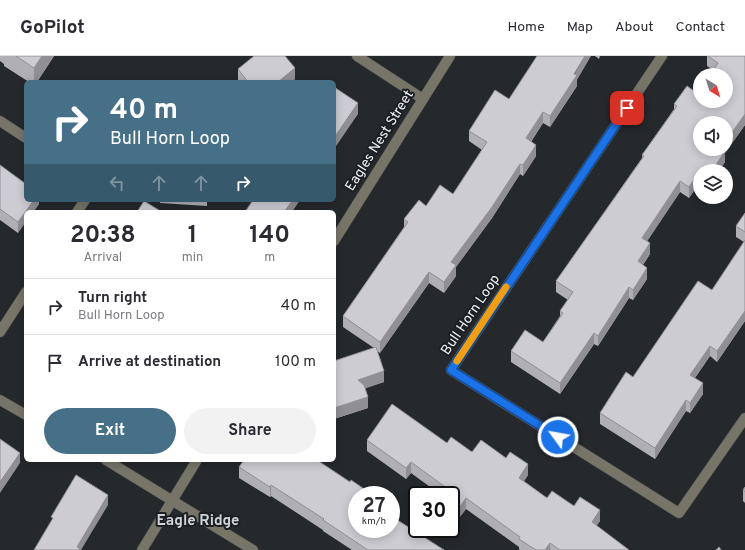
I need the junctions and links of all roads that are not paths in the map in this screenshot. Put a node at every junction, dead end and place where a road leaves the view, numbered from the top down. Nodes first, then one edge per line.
1 (356, 56) edge
2 (450, 56) edge
3 (662, 56) edge
4 (423, 99) junction
5 (0, 121) edge
6 (24, 137) edge
7 (336, 238) edge
8 (24, 295) edge
9 (0, 332) edge
10 (0, 400) edge
11 (24, 414) edge
12 (745, 418) edge
13 (109, 462) edge
14 (196, 462) edge
15 (172, 500) junction
16 (142, 550) edge
17 (253, 550) edge

1 - 4 street
2 - 4 street, Eagles Nest Street
3 - 12 street, Bull Horn Loop
4 - 7 street, Eagles Nest Street
5 - 6 street
8 - 9 street
10 - 11 street
13 - 15 street
14 - 15 street
15 - 16 street
15 - 17 street

